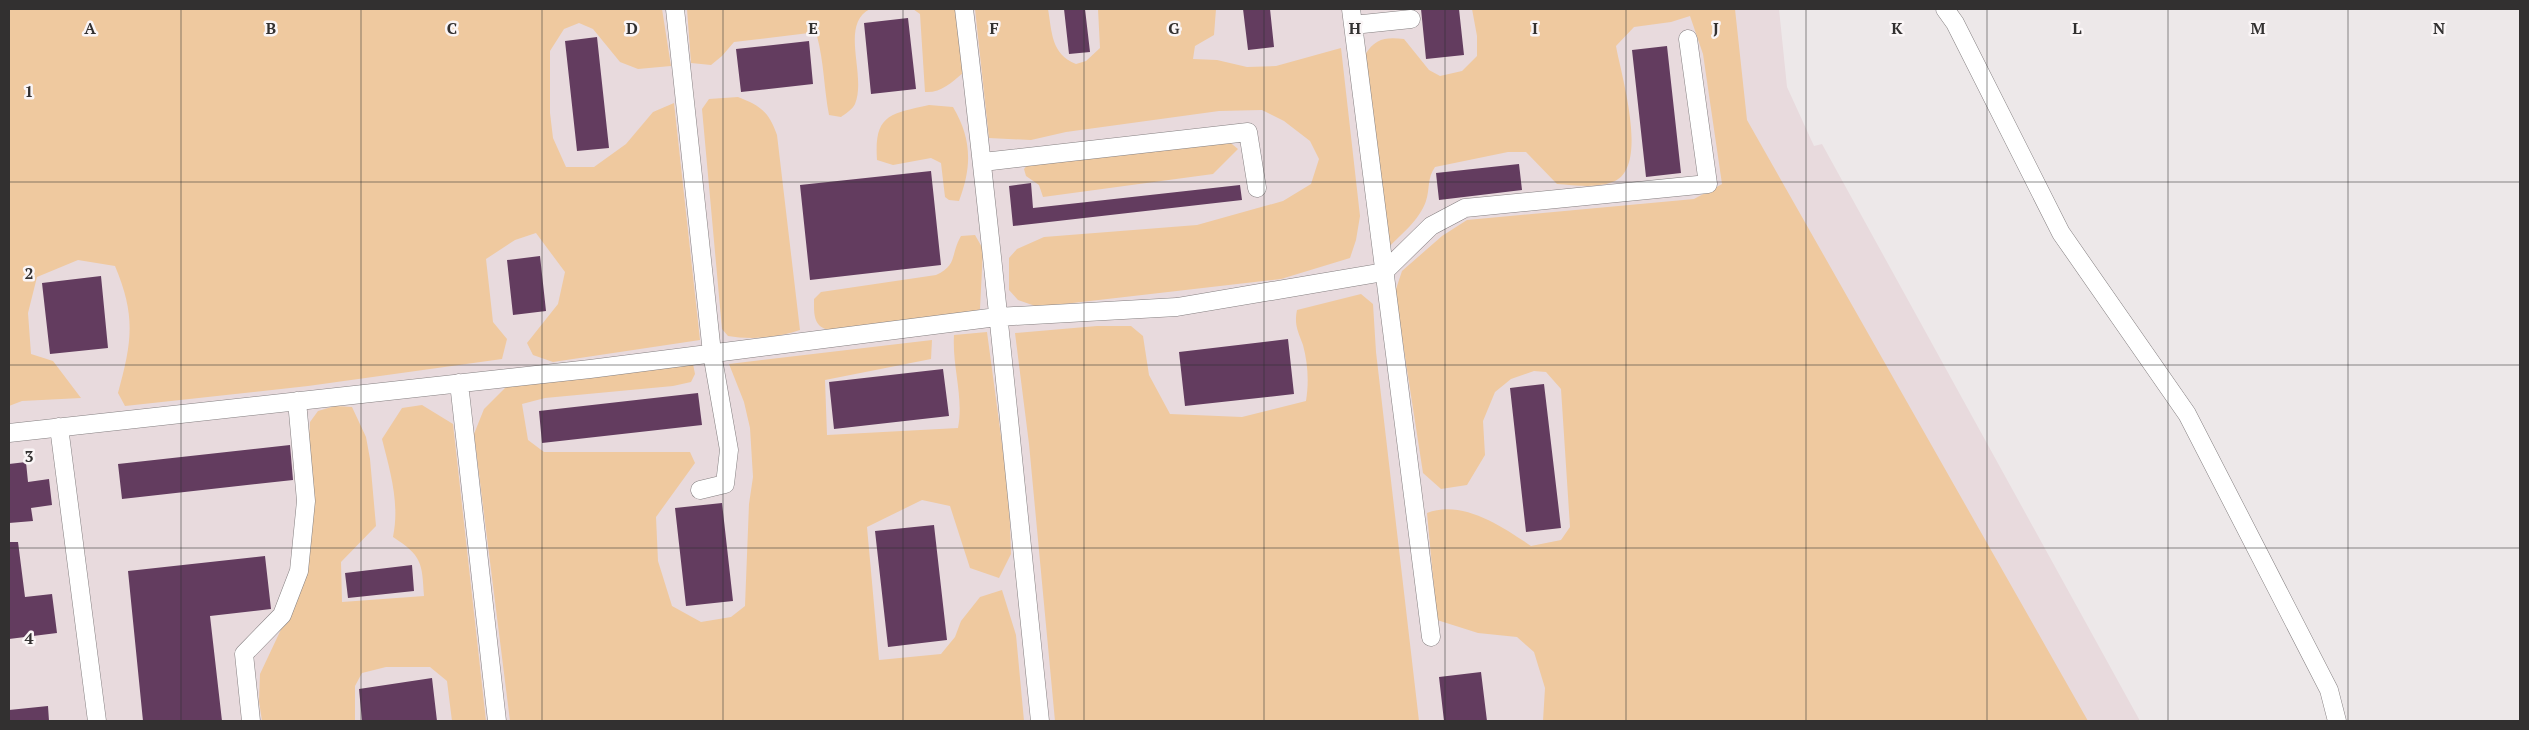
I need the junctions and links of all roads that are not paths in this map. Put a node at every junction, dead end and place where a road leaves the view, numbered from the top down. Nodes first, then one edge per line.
1 (675, 9) edge
2 (964, 9) edge
3 (1945, 9) edge
4 (1352, 17) edge
5 (1411, 19) dead end
6 (1688, 39) dead end
7 (982, 162) junction
8 (1258, 188) dead end
9 (1384, 272) junction
10 (997, 317) junction
11 (712, 353) junction
12 (459, 383) junction
13 (297, 401) junction
14 (59, 427) junction
15 (9, 433) edge
16 (700, 490) dead end
17 (1431, 637) dead end
18 (96, 721) edge
19 (251, 721) edge
20 (497, 721) edge
21 (1040, 721) edge
22 (2337, 721) edge

1 - 11 lane
2 - 7 lane
3 - 22 lane
4 - 5 lane
4 - 9 lane
6 - 9 lane
7 - 8 lane
7 - 10 lane
9 - 10 lane
9 - 17 lane
10 - 11 lane
10 - 21 lane
11 - 12 lane
11 - 16 lane
12 - 13 lane
12 - 20 lane
13 - 14 lane
13 - 19 lane
14 - 15 lane
14 - 18 lane

